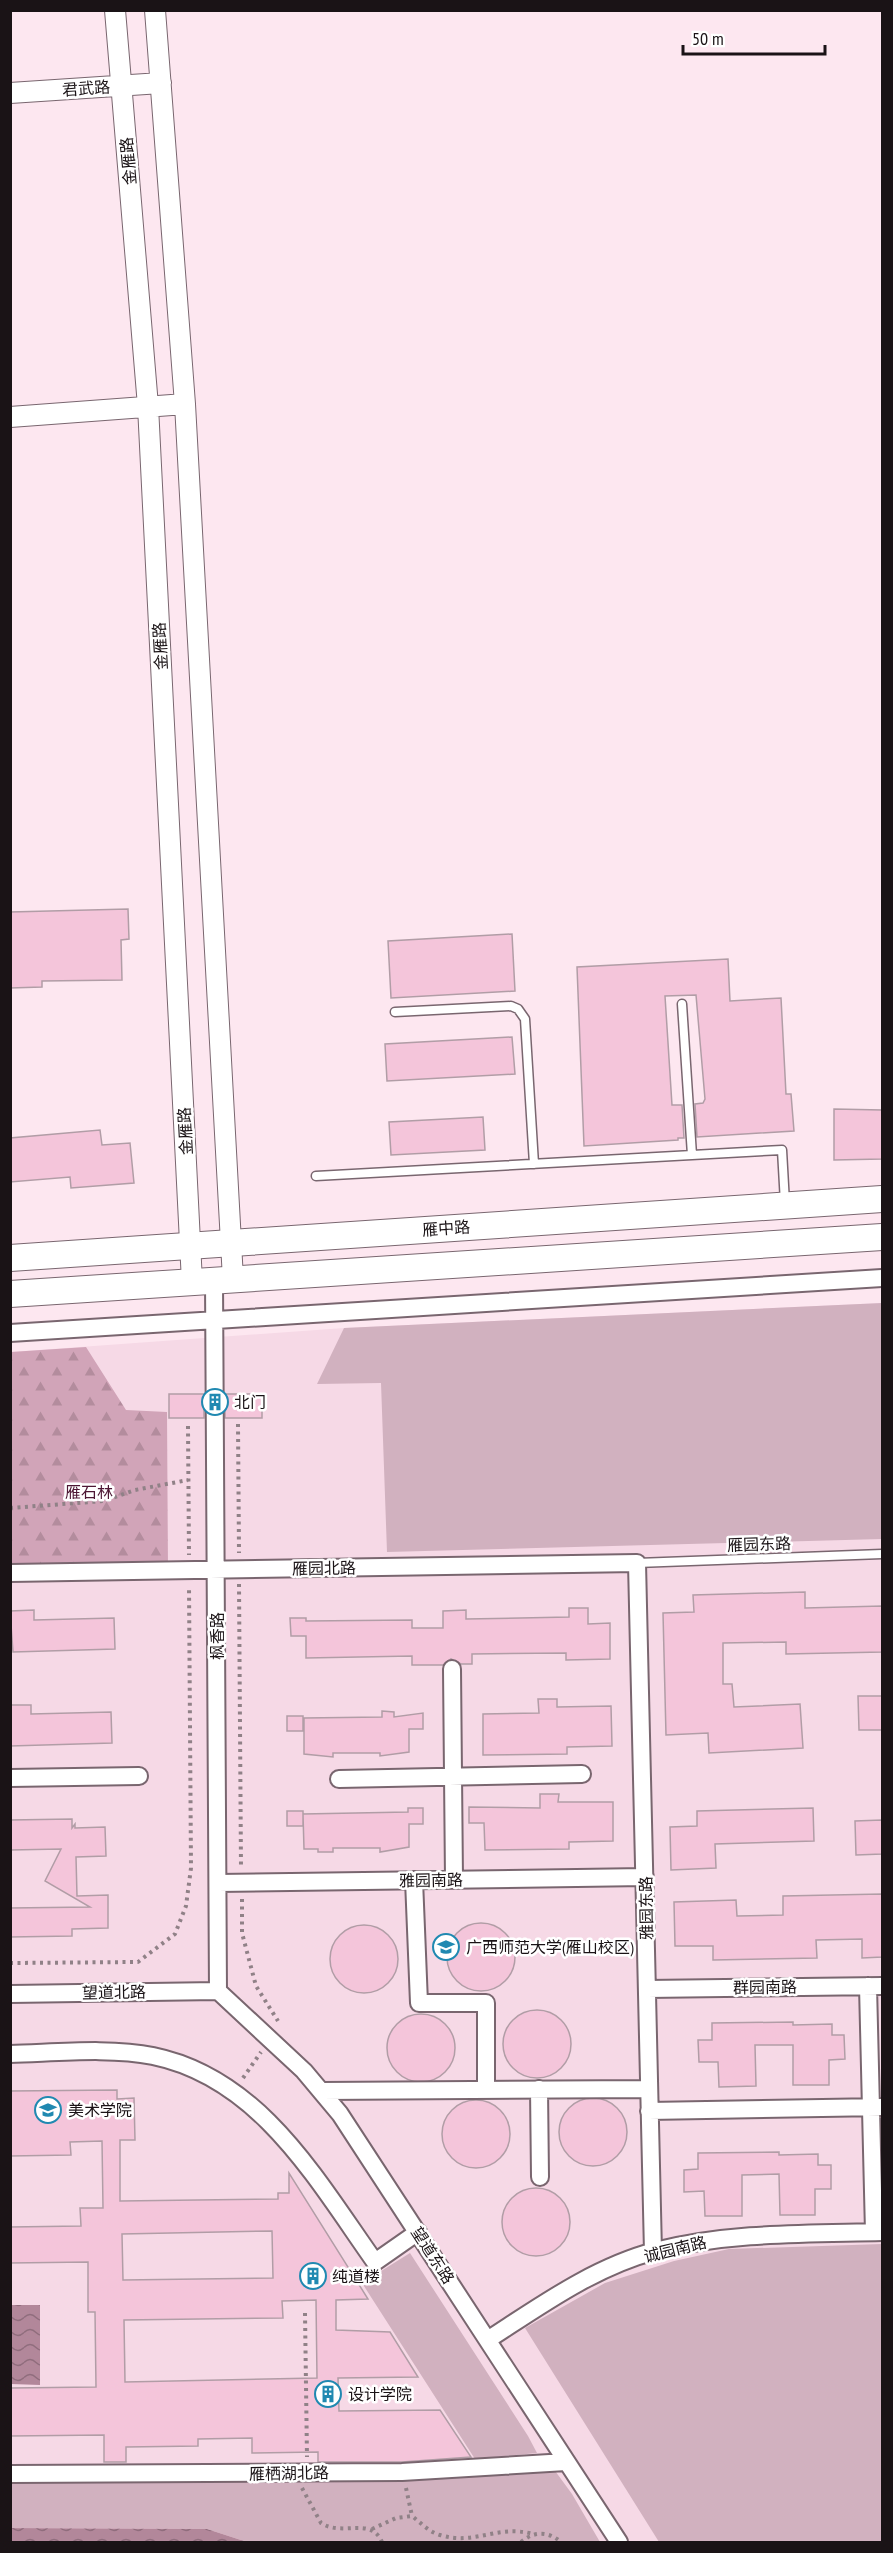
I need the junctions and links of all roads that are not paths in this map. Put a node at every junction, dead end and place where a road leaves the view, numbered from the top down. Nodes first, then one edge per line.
1 (115, 10) edge
2 (155, 10) edge
3 (161, 83) junction
4 (122, 85) junction
5 (10, 93) edge
6 (185, 404) junction
7 (148, 406) junction
8 (10, 417) edge
9 (682, 1004) dead end
10 (395, 1012) dead end
11 (692, 1155) junction
12 (534, 1164) junction
13 (316, 1176) dead end
14 (882, 1199) edge
15 (785, 1206) junction
16 (882, 1237) edge
17 (230, 1242) junction
18 (190, 1245) junction
19 (10, 1258) edge
20 (882, 1278) edge
21 (213, 1280) junction
22 (10, 1294) edge
23 (214, 1320) junction
24 (10, 1333) edge
25 (882, 1554) edge
26 (637, 1563) junction
27 (217, 1570) junction
28 (10, 1573) edge
29 (452, 1669) dead end
30 (582, 1774) dead end
31 (140, 1776) dead end
32 (453, 1777) junction
33 (10, 1778) edge
34 (339, 1779) dead end
35 (645, 1877) junction
36 (454, 1879) junction
37 (414, 1880) junction
38 (218, 1883) junction
39 (875, 1986) edge
40 (647, 1989) junction
41 (218, 1991) junction
42 (10, 1994) edge
43 (10, 2054) edge
44 (539, 2089) junction
45 (649, 2089) junction
46 (486, 2090) junction
47 (322, 2091) junction
48 (877, 2107) edge
49 (649, 2111) junction
50 (540, 2177) dead end
51 (418, 2232) junction
52 (878, 2232) edge
53 (653, 2252) junction
54 (489, 2339) junction
55 (566, 2462) junction
56 (10, 2474) edge
57 (619, 2542) edge

1 - 4 street, 金雁路
2 - 3 street
3 - 4 street, 君武路
3 - 6 street
4 - 5 street, 君武路
4 - 7 street, 金雁路
6 - 7 street
6 - 17 street
7 - 8 street
7 - 18 street, 金雁路
9 - 11 lane
10 - 12 lane
11 - 12 lane
11 - 15 lane
12 - 13 lane
14 - 15 main road, 雁中路
15 - 17 main road, 雁中路
16 - 21 main road
17 - 18 main road, 雁中路
17 - 21 street
18 - 19 main road, 雁中路
18 - 21 street, 金雁路
20 - 23 street
21 - 22 main road
21 - 23 street, 枫香路
23 - 24 street
23 - 27 street, 枫香路
25 - 26 lane, 雁园东路
26 - 27 street, 雁园北路
26 - 35 street, 雅园东路
27 - 28 street, 雁园北路
27 - 38 street, 枫香路
29 - 32 street
30 - 32 street
31 - 33 street
32 - 34 street
32 - 36 street
35 - 36 street, 雅园南路
35 - 40 street, 雅园东路
36 - 37 street, 雅园南路
37 - 38 street, 雅园南路
37 - 46 street
38 - 41 street, 枫香路
39 - 40 street, 群园南路
39 - 48 street
40 - 45 street, 雅园东路
41 - 42 street, 望道北路
41 - 47 street, 望道东路
43 - 51 street
44 - 45 street
44 - 46 street
44 - 50 street
45 - 49 street, 雅园东路
46 - 47 street
47 - 51 street, 望道东路
48 - 49 street
48 - 52 street
49 - 53 street, 雅园东路
51 - 54 street, 望道东路
52 - 53 street, 诚园南路
53 - 54 street, 诚园南路
54 - 55 street, 望道东路
55 - 56 street, 雁栖湖北路
55 - 57 street, 望道东路

